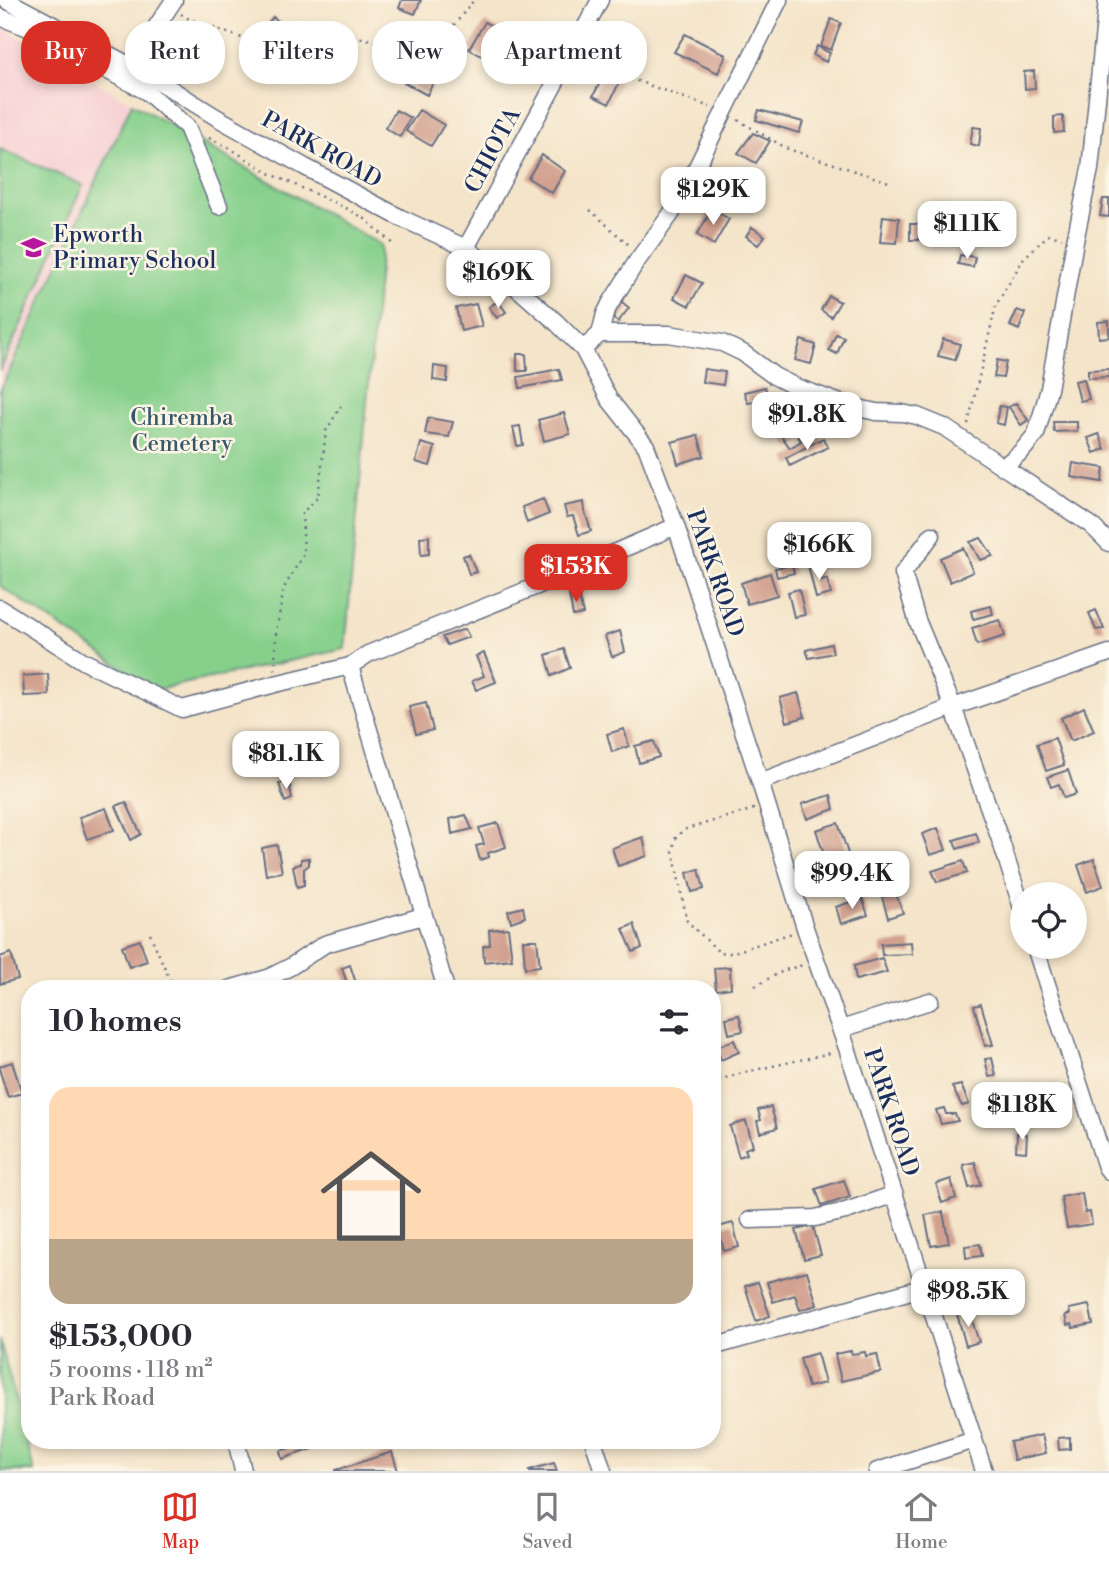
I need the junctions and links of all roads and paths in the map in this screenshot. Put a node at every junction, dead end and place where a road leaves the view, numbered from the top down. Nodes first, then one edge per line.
1 (6, 0) edge
2 (474, 0) edge
3 (600, 0) edge
4 (779, 0) edge
5 (1107, 0) edge
6 (172, 3) edge
7 (0, 17) edge
8 (160, 21) edge
9 (125, 62) edge
10 (151, 86) junction
11 (187, 127) junction
12 (219, 206) dead end
13 (590, 210) dead end
14 (1075, 241) junction
15 (395, 246) dead end
16 (466, 248) junction
17 (637, 261) junction
18 (600, 334) junction
19 (583, 349) junction
20 (341, 406) dead end
21 (962, 440) junction
22 (1003, 467) junction
23 (676, 526) junction
24 (932, 535) dead end
25 (1109, 543) edge
26 (0, 608) edge
27 (1109, 653) edge
28 (349, 666) junction
29 (275, 684) junction
30 (953, 707) junction
31 (760, 782) junction
32 (767, 805) junction
33 (1014, 882) edge
34 (423, 916) junction
35 (805, 928) junction
36 (150, 934) dead end
37 (1039, 959) edge
38 (816, 961) junction
39 (170, 980) edge
40 (261, 980) edge
41 (443, 980) edge
42 (755, 986) dead end
43 (930, 1001) dead end
44 (841, 1029) junction
45 (847, 1048) junction
46 (721, 1079) edge
47 (1109, 1171) edge
48 (895, 1194) junction
49 (750, 1220) dead end
50 (925, 1287) junction
51 (721, 1344) edge
52 (974, 1440) junction
53 (238, 1449) edge
54 (596, 1449) edge
55 (243, 1471) edge
56 (603, 1471) edge
57 (877, 1471) edge
58 (984, 1471) edge

1 - 9 street, PARK ROAD
2 - 6 path
3 - 16 street, CHIOTA
4 - 17 street
5 - 14 street
6 - 8 street
7 - 10 street
10 - 11 street
10 - 16 street, PARK ROAD
11 - 12 street
11 - 15 path
13 - 17 path
14 - 21 path
14 - 22 street
16 - 19 street, PARK ROAD
17 - 18 street
18 - 19 street
18 - 21 street
19 - 23 street, PARK ROAD
20 - 29 path
21 - 22 street
22 - 25 street
23 - 28 street
23 - 31 street, PARK ROAD
24 - 30 street
26 - 29 street
27 - 30 street
28 - 29 street
28 - 34 street
30 - 31 street
30 - 33 street
31 - 32 street, PARK ROAD
32 - 35 street, PARK ROAD
32 - 35 path
34 - 40 street
34 - 41 street
35 - 38 street, PARK ROAD
36 - 39 path
37 - 47 street
38 - 42 path
38 - 44 street, PARK ROAD
43 - 44 street
44 - 45 street, PARK ROAD
45 - 46 path
45 - 48 street, PARK ROAD
48 - 49 street
48 - 50 street, PARK ROAD
50 - 51 street
50 - 52 street, PARK ROAD
52 - 57 street
52 - 58 street, PARK ROAD
53 - 55 street
54 - 56 street

